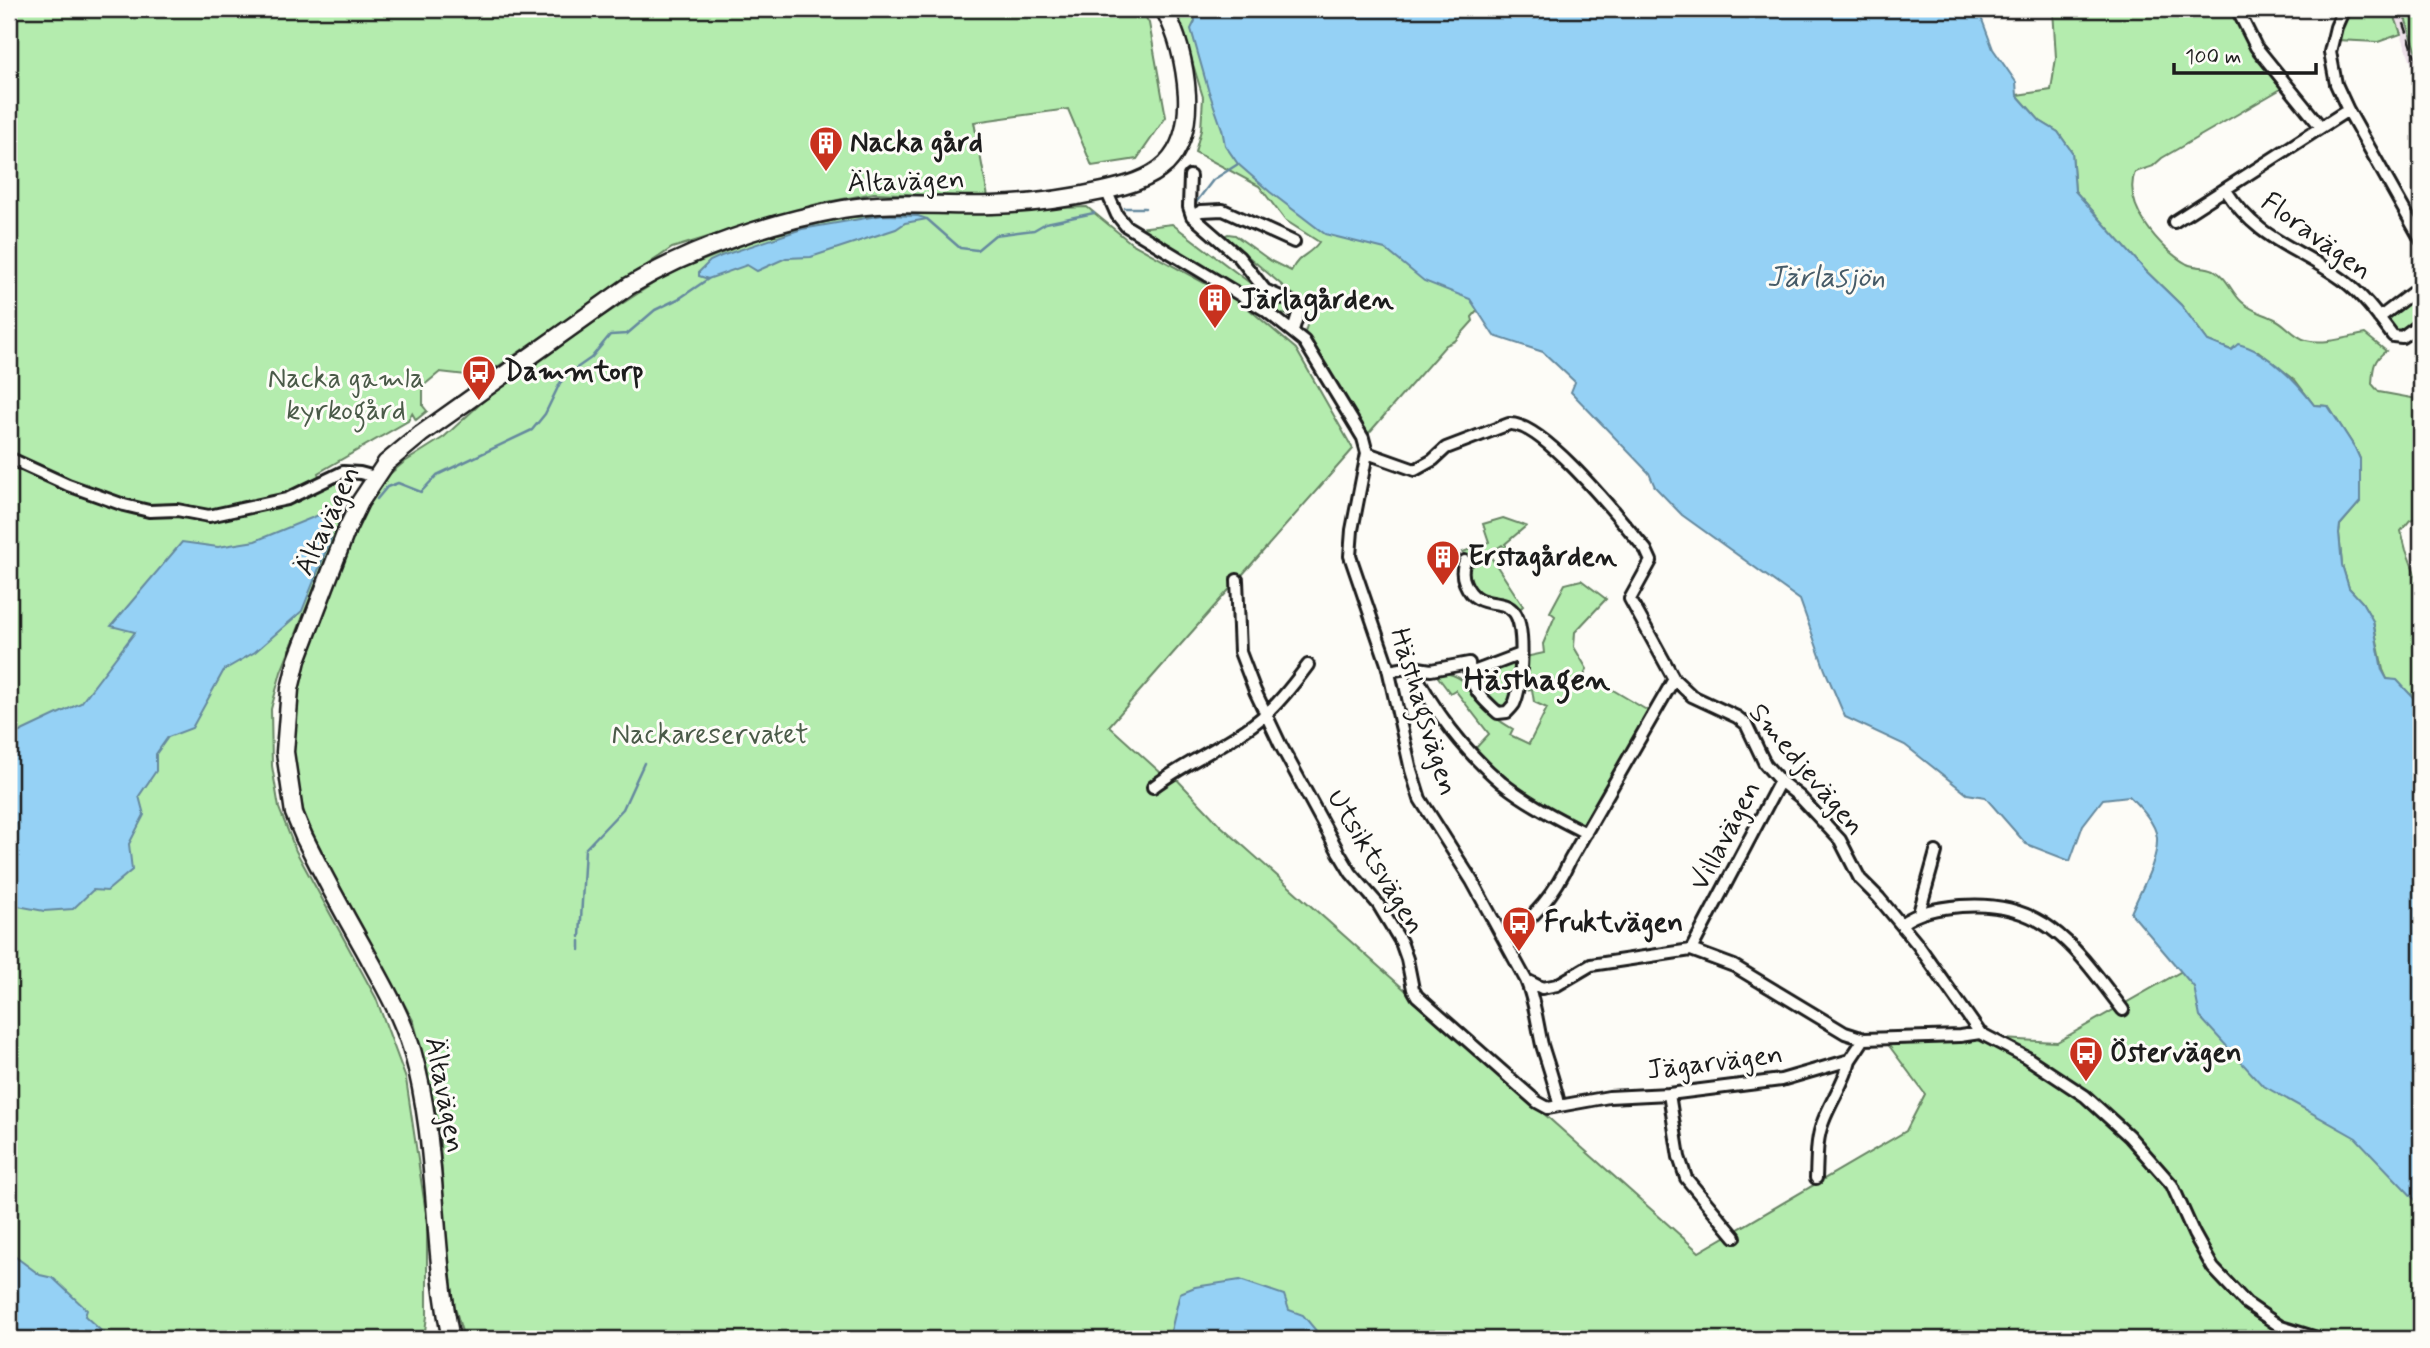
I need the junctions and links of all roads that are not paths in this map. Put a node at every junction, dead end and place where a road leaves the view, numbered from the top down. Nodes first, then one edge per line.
1 (1164, 9) edge
2 (2237, 9) edge
3 (2344, 9) edge
4 (2348, 110) junction
5 (2321, 127) junction
6 (1190, 176) dead end
7 (2225, 189) junction
8 (1106, 190) junction
9 (1192, 216) junction
10 (2174, 222) dead end
11 (2421, 240) edge
12 (1294, 242) dead end
13 (2421, 286) edge
14 (2380, 319) junction
15 (2421, 323) edge
16 (1293, 330) junction
17 (1367, 453) junction
18 (9, 458) edge
19 (375, 477) junction
20 (1465, 561) dead end
21 (1237, 580) dead end
22 (1521, 654) junction
23 (1308, 665) dead end
24 (1469, 666) junction
25 (1412, 667) junction
26 (1389, 671) junction
27 (1674, 679) junction
28 (1266, 715) junction
29 (1780, 781) junction
30 (1153, 788) dead end
31 (1586, 833) junction
32 (1936, 852) dead end
33 (1919, 913) junction
34 (1901, 924) junction
35 (1506, 940) junction
36 (1691, 950) junction
37 (1526, 981) junction
38 (2123, 1010) dead end
39 (1980, 1033) junction
40 (1864, 1039) junction
41 (1850, 1060) junction
42 (1669, 1094) junction
43 (1559, 1104) junction
44 (1816, 1178) dead end
45 (1735, 1237) dead end
46 (451, 1339) edge
47 (2320, 1339) edge

1 - 8 main road, Ältavägen
2 - 5 street
3 - 4 street
4 - 5 street
4 - 11 street
5 - 7 street
6 - 9 street
7 - 10 street
7 - 14 street, Floravägen
8 - 16 street
8 - 19 main road, Ältavägen
9 - 12 street
9 - 16 street
13 - 14 street
14 - 15 street
16 - 17 street
17 - 26 street, Hästhagsvägen
17 - 27 street, Smedjevägen
18 - 19 street
19 - 46 main road, Ältavägen
20 - 22 street
21 - 28 street, Utsiktsvägen
22 - 24 street
22 - 24 street
23 - 28 street
24 - 25 street
25 - 26 street
25 - 31 street
26 - 35 street, Hästhagsvägen
27 - 29 street, Smedjevägen
27 - 31 street
28 - 30 street
28 - 43 street, Utsiktsvägen
29 - 34 street, Smedjevägen
29 - 36 street, Villavägen
31 - 35 street
32 - 33 street
33 - 34 street
33 - 38 street
34 - 39 street, Smedjevägen
35 - 37 street, Hästhagsvägen
36 - 37 street
36 - 40 street
37 - 43 street, Hästhagsvägen
39 - 40 street
39 - 47 street
40 - 41 street
41 - 42 street, Jägarvägen
41 - 44 street
42 - 43 street, Jägarvägen
42 - 45 street

